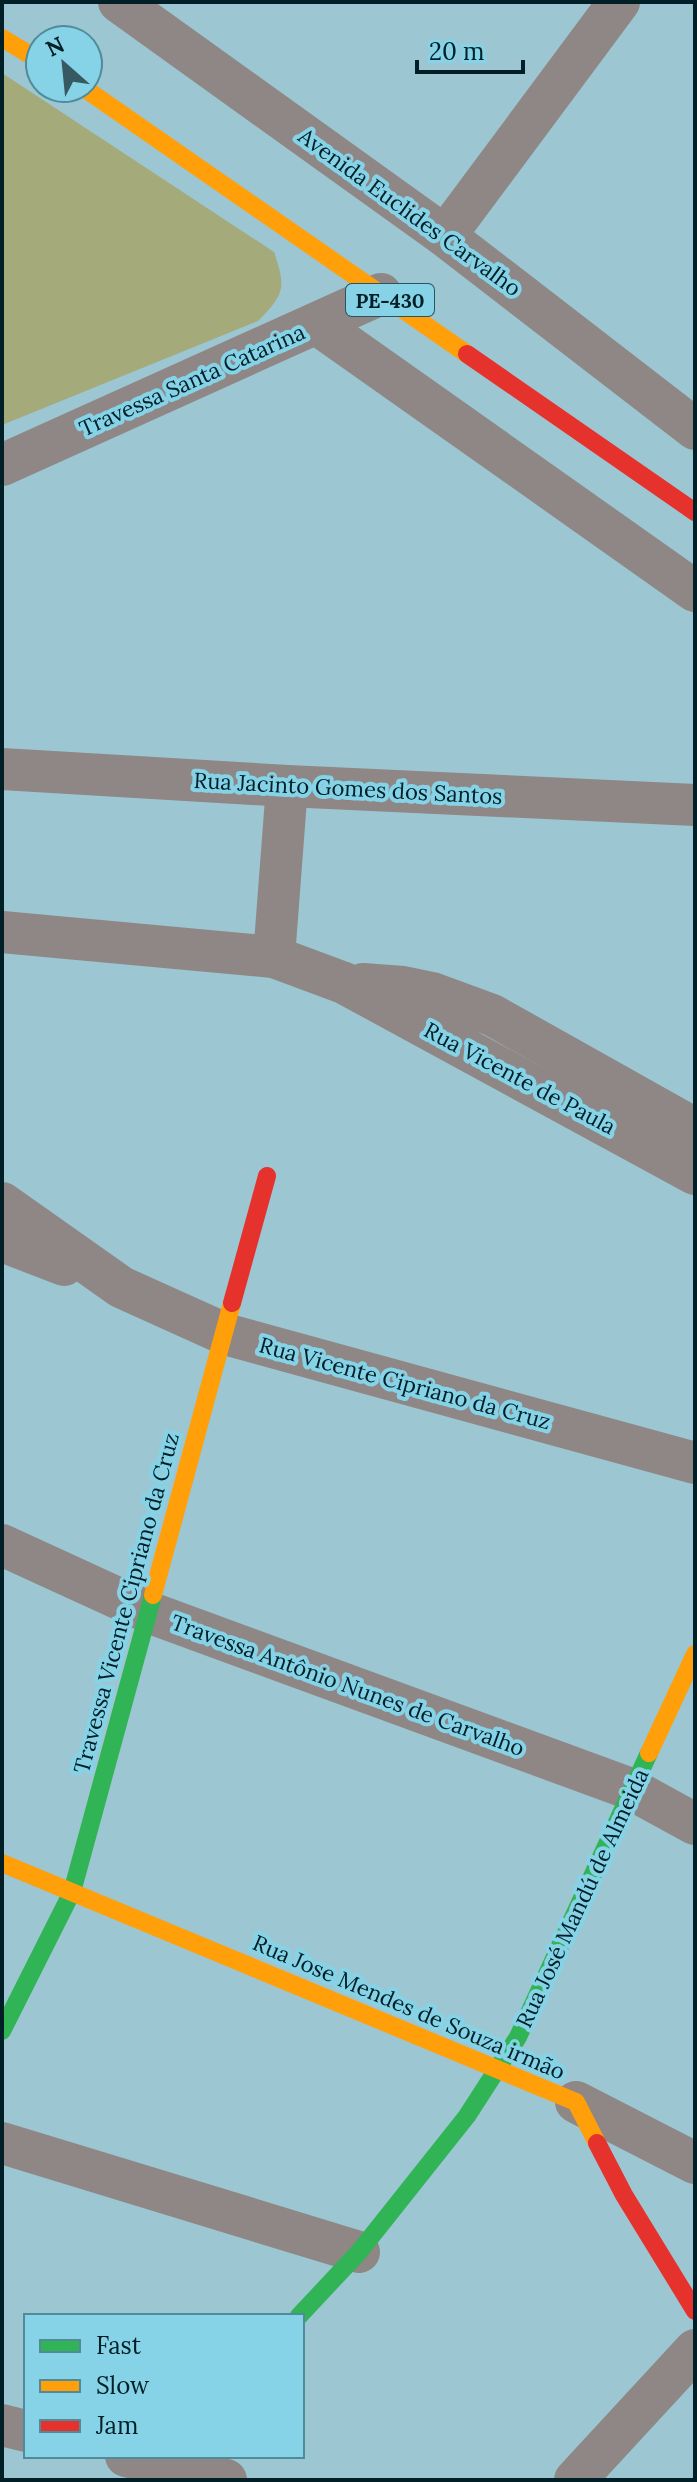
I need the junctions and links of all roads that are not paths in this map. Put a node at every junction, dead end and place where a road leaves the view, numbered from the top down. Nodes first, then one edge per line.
1 (619, 2) edge
2 (138, 7) edge
3 (2, 38) edge
4 (24, 51) edge
5 (104, 102) edge
6 (445, 236) junction
7 (381, 294) junction
8 (317, 324) junction
9 (695, 429) edge
10 (2, 465) edge
11 (695, 512) edge
12 (695, 591) edge
13 (2, 769) edge
14 (287, 786) junction
15 (695, 805) edge
16 (2, 932) edge
17 (274, 957) junction
18 (344, 983) junction
19 (695, 1129) edge
20 (695, 1174) edge
21 (267, 1176) dead end
22 (2, 1203) edge
23 (2, 1241) edge
24 (121, 1287) junction
25 (225, 1334) junction
26 (695, 1463) edge
27 (2, 1545) edge
28 (148, 1612) junction
29 (695, 1654) edge
30 (631, 1789) junction
31 (695, 1824) edge
32 (2, 1863) edge
33 (72, 1892) junction
34 (2, 2031) edge
35 (498, 2070) junction
36 (576, 2102) junction
37 (2, 2143) edge
38 (695, 2163) edge
39 (359, 2252) junction
40 (695, 2311) edge
41 (301, 2314) edge
42 (695, 2350) edge
43 (2, 2425) edge
44 (24, 2430) edge
45 (148, 2464) edge
46 (226, 2480) edge
47 (575, 2480) edge

1 - 6 street
2 - 6 street, Avenida Euclides Carvalho
3 - 4 main road
5 - 7 main road, PE-430
6 - 9 street, Avenida Euclides Carvalho
7 - 8 street, Travessa Santa Catarina
7 - 11 main road, PE-430
8 - 10 street, Travessa Santa Catarina
8 - 12 street
13 - 14 street, Rua Jacinto Gomes dos Santos
14 - 15 street, Rua Jacinto Gomes dos Santos
14 - 17 street
16 - 17 street, Rua Vicente de Paula
17 - 18 street, Rua Vicente de Paula
18 - 19 street, Rua Vicente de Paula
18 - 20 street, Rua Vicente de Paula
21 - 25 main road, Travessa Vicente Cipriano da Cruz
22 - 24 street, Rua Vicente Cipriano da Cruz
23 - 24 street, Rua Vicente Cipriano da Cruz
24 - 25 street, Rua Vicente Cipriano da Cruz
25 - 26 street, Rua Vicente Cipriano da Cruz
25 - 28 main road, Travessa Vicente Cipriano da Cruz
27 - 28 street, Travessa Antônio Nunes de Carvalho
28 - 30 street, Travessa Antônio Nunes de Carvalho
28 - 33 main road, Travessa Vicente Cipriano da Cruz
29 - 30 main road, Rua José Mandú de Almeida
30 - 31 street, Travessa Antônio Nunes de Carvalho
30 - 35 main road, Rua José Mandú de Almeida
32 - 33 main road, Rua Jose Mendes de Souza irmão
33 - 34 main road, Travessa Vicente Cipriano da Cruz
33 - 35 main road, Rua Jose Mendes de Souza irmão
35 - 36 main road, Rua Jose Mendes de Souza irmão
35 - 39 main road, Rua José Mandú de Almeida
36 - 38 street
36 - 40 main road, Rua Jose Mendes de Souza irmão
37 - 39 street
39 - 41 main road, Rua José Mandú de Almeida
42 - 47 street
43 - 44 street
45 - 46 street

